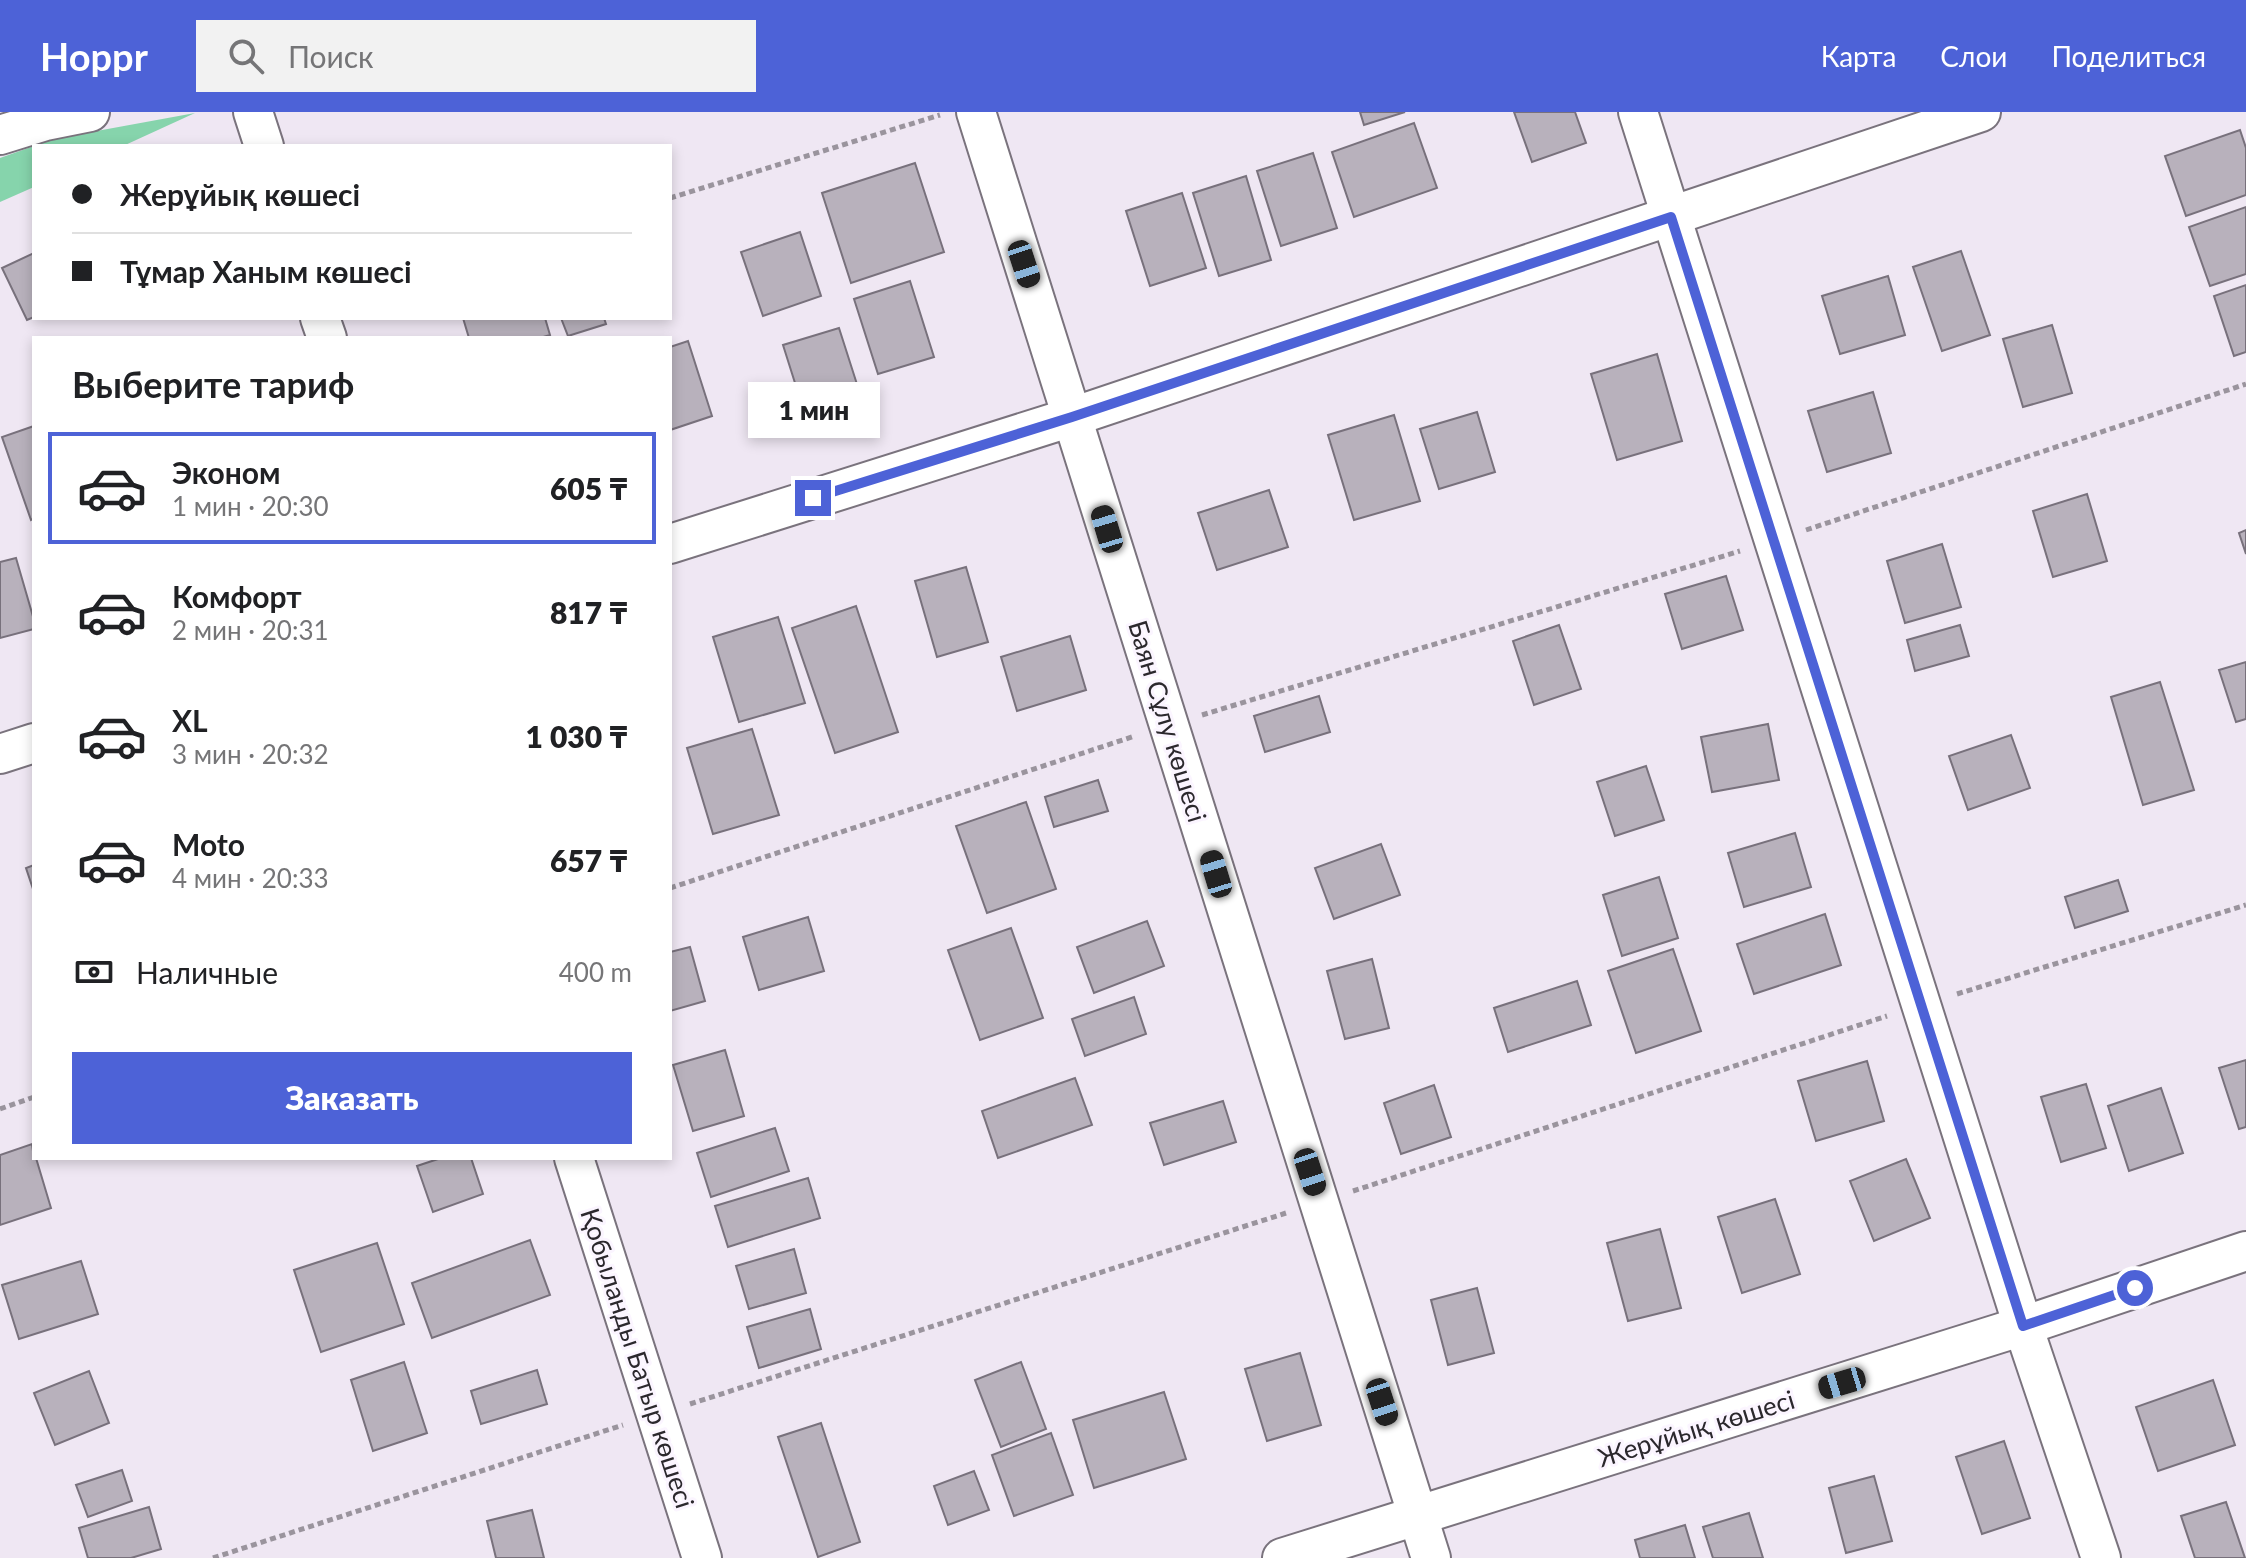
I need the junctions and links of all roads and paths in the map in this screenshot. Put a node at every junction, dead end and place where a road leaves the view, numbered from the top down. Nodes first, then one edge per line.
1 (90, 112) edge
2 (253, 112) edge
3 (950, 112) edge
4 (976, 112) edge
5 (1638, 112) edge
6 (1981, 112) edge
7 (0, 135) edge
8 (263, 144) edge
9 (672, 197) edge
10 (1671, 217) junction
11 (2246, 384) edge
12 (1072, 417) junction
13 (1774, 540) junction
14 (672, 543) edge
15 (1169, 725) junction
16 (32, 744) edge
17 (0, 754) edge
18 (672, 887) edge
19 (2246, 905) edge
20 (1921, 1005) junction
21 (32, 1098) edge
22 (0, 1109) edge
23 (575, 1160) edge
24 (1319, 1202) junction
25 (2246, 1251) edge
26 (2023, 1326) junction
27 (656, 1415) junction
28 (1418, 1515) junction
29 (213, 1558) edge
30 (702, 1558) edge
31 (1282, 1558) edge
32 (1431, 1558) edge
33 (2101, 1558) edge

1 - 7 street
2 - 8 street
3 - 9 path
4 - 12 street, Баян Сұлу көшесі
5 - 10 street
6 - 10 street
10 - 12 street
10 - 13 street
11 - 13 path
12 - 14 street
12 - 15 street, Баян Сұлу көшесі
13 - 15 path
13 - 20 street
15 - 18 path
15 - 24 street, Баян Сұлу көшесі
16 - 17 street
19 - 20 path
20 - 24 path
20 - 26 street
21 - 22 path
23 - 27 street, Қобыланды Батыр көшесі
24 - 27 path
24 - 28 street, Баян Сұлу көшесі
25 - 26 street, Жерұйық көшесі
26 - 28 street, Жерұйық көшесі
26 - 33 street
27 - 29 path
27 - 30 street, Қобыланды Батыр көшесі
28 - 31 street, Жерұйық көшесі
28 - 32 street, Баян Сұлу көшесі

